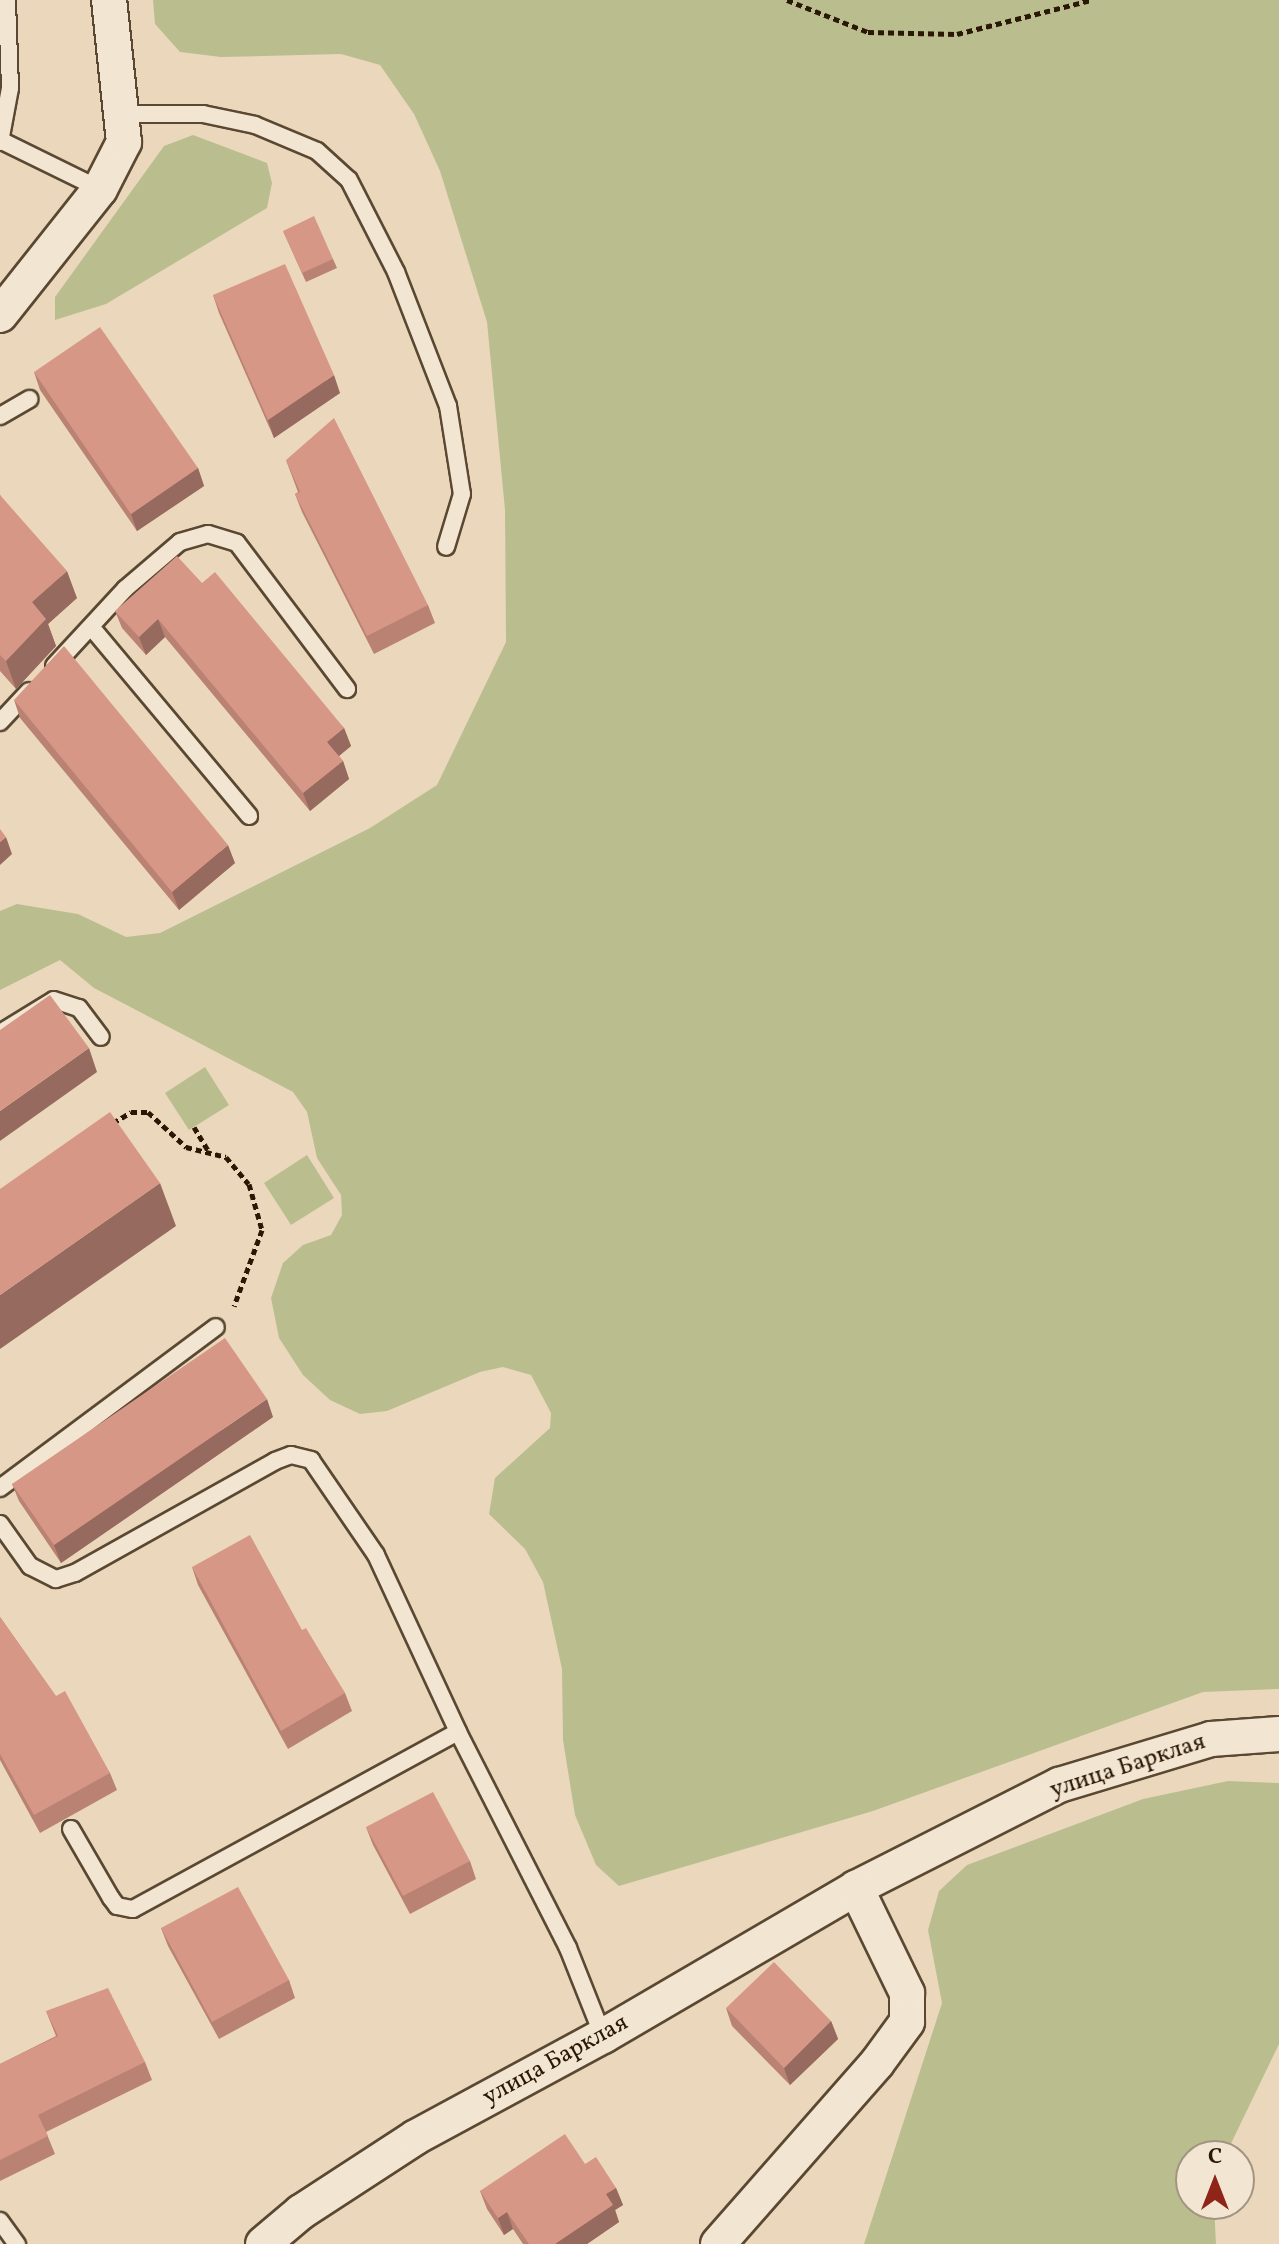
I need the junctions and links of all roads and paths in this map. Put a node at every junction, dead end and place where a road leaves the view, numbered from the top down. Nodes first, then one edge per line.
1 (7, 0) edge
2 (109, 0) edge
3 (787, 0) edge
4 (1091, 0) edge
5 (122, 114) junction
6 (1, 141) edge
7 (100, 189) junction
8 (0, 315) edge
9 (30, 399) dead end
10 (0, 416) edge
11 (446, 547) dead end
12 (92, 628) junction
13 (347, 689) dead end
14 (0, 722) edge
15 (249, 816) dead end
16 (0, 1033) edge
17 (101, 1037) dead end
18 (110, 1126) edge
19 (194, 1127) dead end
20 (208, 1150) junction
21 (216, 1327) joint
22 (0, 1488) edge
23 (0, 1524) edge
24 (458, 1732) junction
25 (1279, 1734) edge
26 (71, 1829) dead end
27 (856, 1888) junction
28 (603, 2036) junction
29 (0, 2221) edge
30 (17, 2244) edge
31 (263, 2244) edge
32 (718, 2244) edge

1 - 6 lane
2 - 5 street
3 - 4 path
5 - 7 street
5 - 11 lane
6 - 7 lane
7 - 8 street
9 - 10 lane
12 - 13 lane
12 - 14 lane
12 - 15 lane
16 - 17 lane
18 - 20 path
19 - 20 path
20 - 21 path
21 - 22 lane
23 - 24 lane
24 - 26 lane
24 - 28 lane
25 - 27 street, улица Барклая
27 - 28 street, улица Барклая
27 - 32 street
28 - 31 street, улица Барклая
29 - 30 lane

